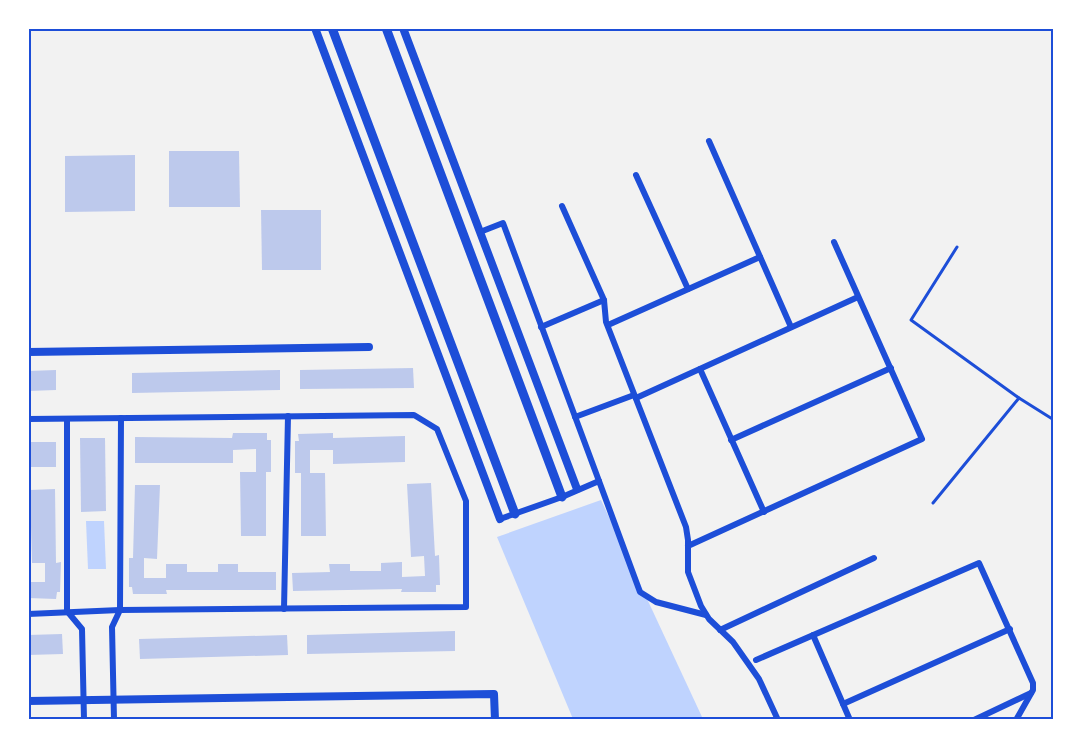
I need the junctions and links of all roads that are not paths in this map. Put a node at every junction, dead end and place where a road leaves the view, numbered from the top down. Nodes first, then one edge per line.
1 (315, 28) edge
2 (332, 28) edge
3 (386, 28) edge
4 (403, 28) edge
5 (709, 141) dead end
6 (636, 175) dead end
7 (562, 206) dead end
8 (480, 232) junction
9 (834, 242) dead end
10 (957, 247) dead end
11 (760, 257) junction
12 (688, 289) junction
13 (858, 297) junction
14 (604, 300) junction
15 (608, 325) junction
16 (542, 327) junction
17 (791, 327) junction
18 (369, 347) dead end
19 (28, 352) edge
20 (891, 368) junction
21 (699, 369) junction
22 (635, 396) junction
23 (1019, 398) junction
24 (288, 416) junction
25 (575, 417) junction
26 (121, 418) junction
27 (28, 419) edge
28 (67, 419) junction
29 (1053, 420) edge
30 (732, 440) junction
31 (599, 481) junction
32 (577, 489) junction
33 (562, 497) junction
34 (933, 503) dead end
35 (764, 512) junction
36 (515, 514) junction
37 (500, 519) joint
38 (688, 546) junction
39 (874, 558) dead end
40 (284, 609) junction
41 (120, 610) junction
42 (68, 612) junction
43 (28, 614) edge
44 (706, 615) junction
45 (1010, 629) junction
46 (720, 630) junction
47 (813, 635) junction
48 (756, 660) dead end
49 (1031, 693) junction
50 (114, 699) junction
51 (83, 700) junction
52 (28, 701) edge
53 (843, 704) junction
54 (84, 720) edge
55 (114, 720) edge
56 (495, 720) edge
57 (778, 720) edge
58 (850, 720) edge
59 (974, 720) edge
60 (1016, 720) edge

1 - 37 main road
2 - 36 main road
3 - 33 main road
4 - 8 main road
5 - 11 street
6 - 12 street
7 - 14 street
8 - 16 street
8 - 32 main road
9 - 13 street
10 - 23 lane
11 - 12 street
11 - 17 street
12 - 15 street
13 - 17 street
13 - 20 street
14 - 15 street
14 - 16 street
15 - 22 street
16 - 25 street
17 - 21 street
18 - 19 street
20 - 30 street
20 - 35 street
21 - 22 street
21 - 30 street
22 - 25 street
22 - 38 street
23 - 29 lane
23 - 34 lane
24 - 26 street
24 - 40 street
24 - 40 street
25 - 31 street
26 - 28 street
26 - 41 street
27 - 28 street
28 - 42 street
30 - 35 street
31 - 32 street
31 - 44 street
32 - 33 street
33 - 36 street
35 - 38 street
36 - 37 street
38 - 44 street
39 - 46 street
40 - 41 street
41 - 42 street
41 - 50 street
42 - 43 street
42 - 51 street
44 - 46 street
45 - 47 street
45 - 49 street
45 - 53 street
46 - 57 street
47 - 48 street
47 - 53 street
49 - 59 street
49 - 60 street
50 - 51 street
50 - 55 street
50 - 56 street
51 - 52 street
51 - 54 street
53 - 58 street

